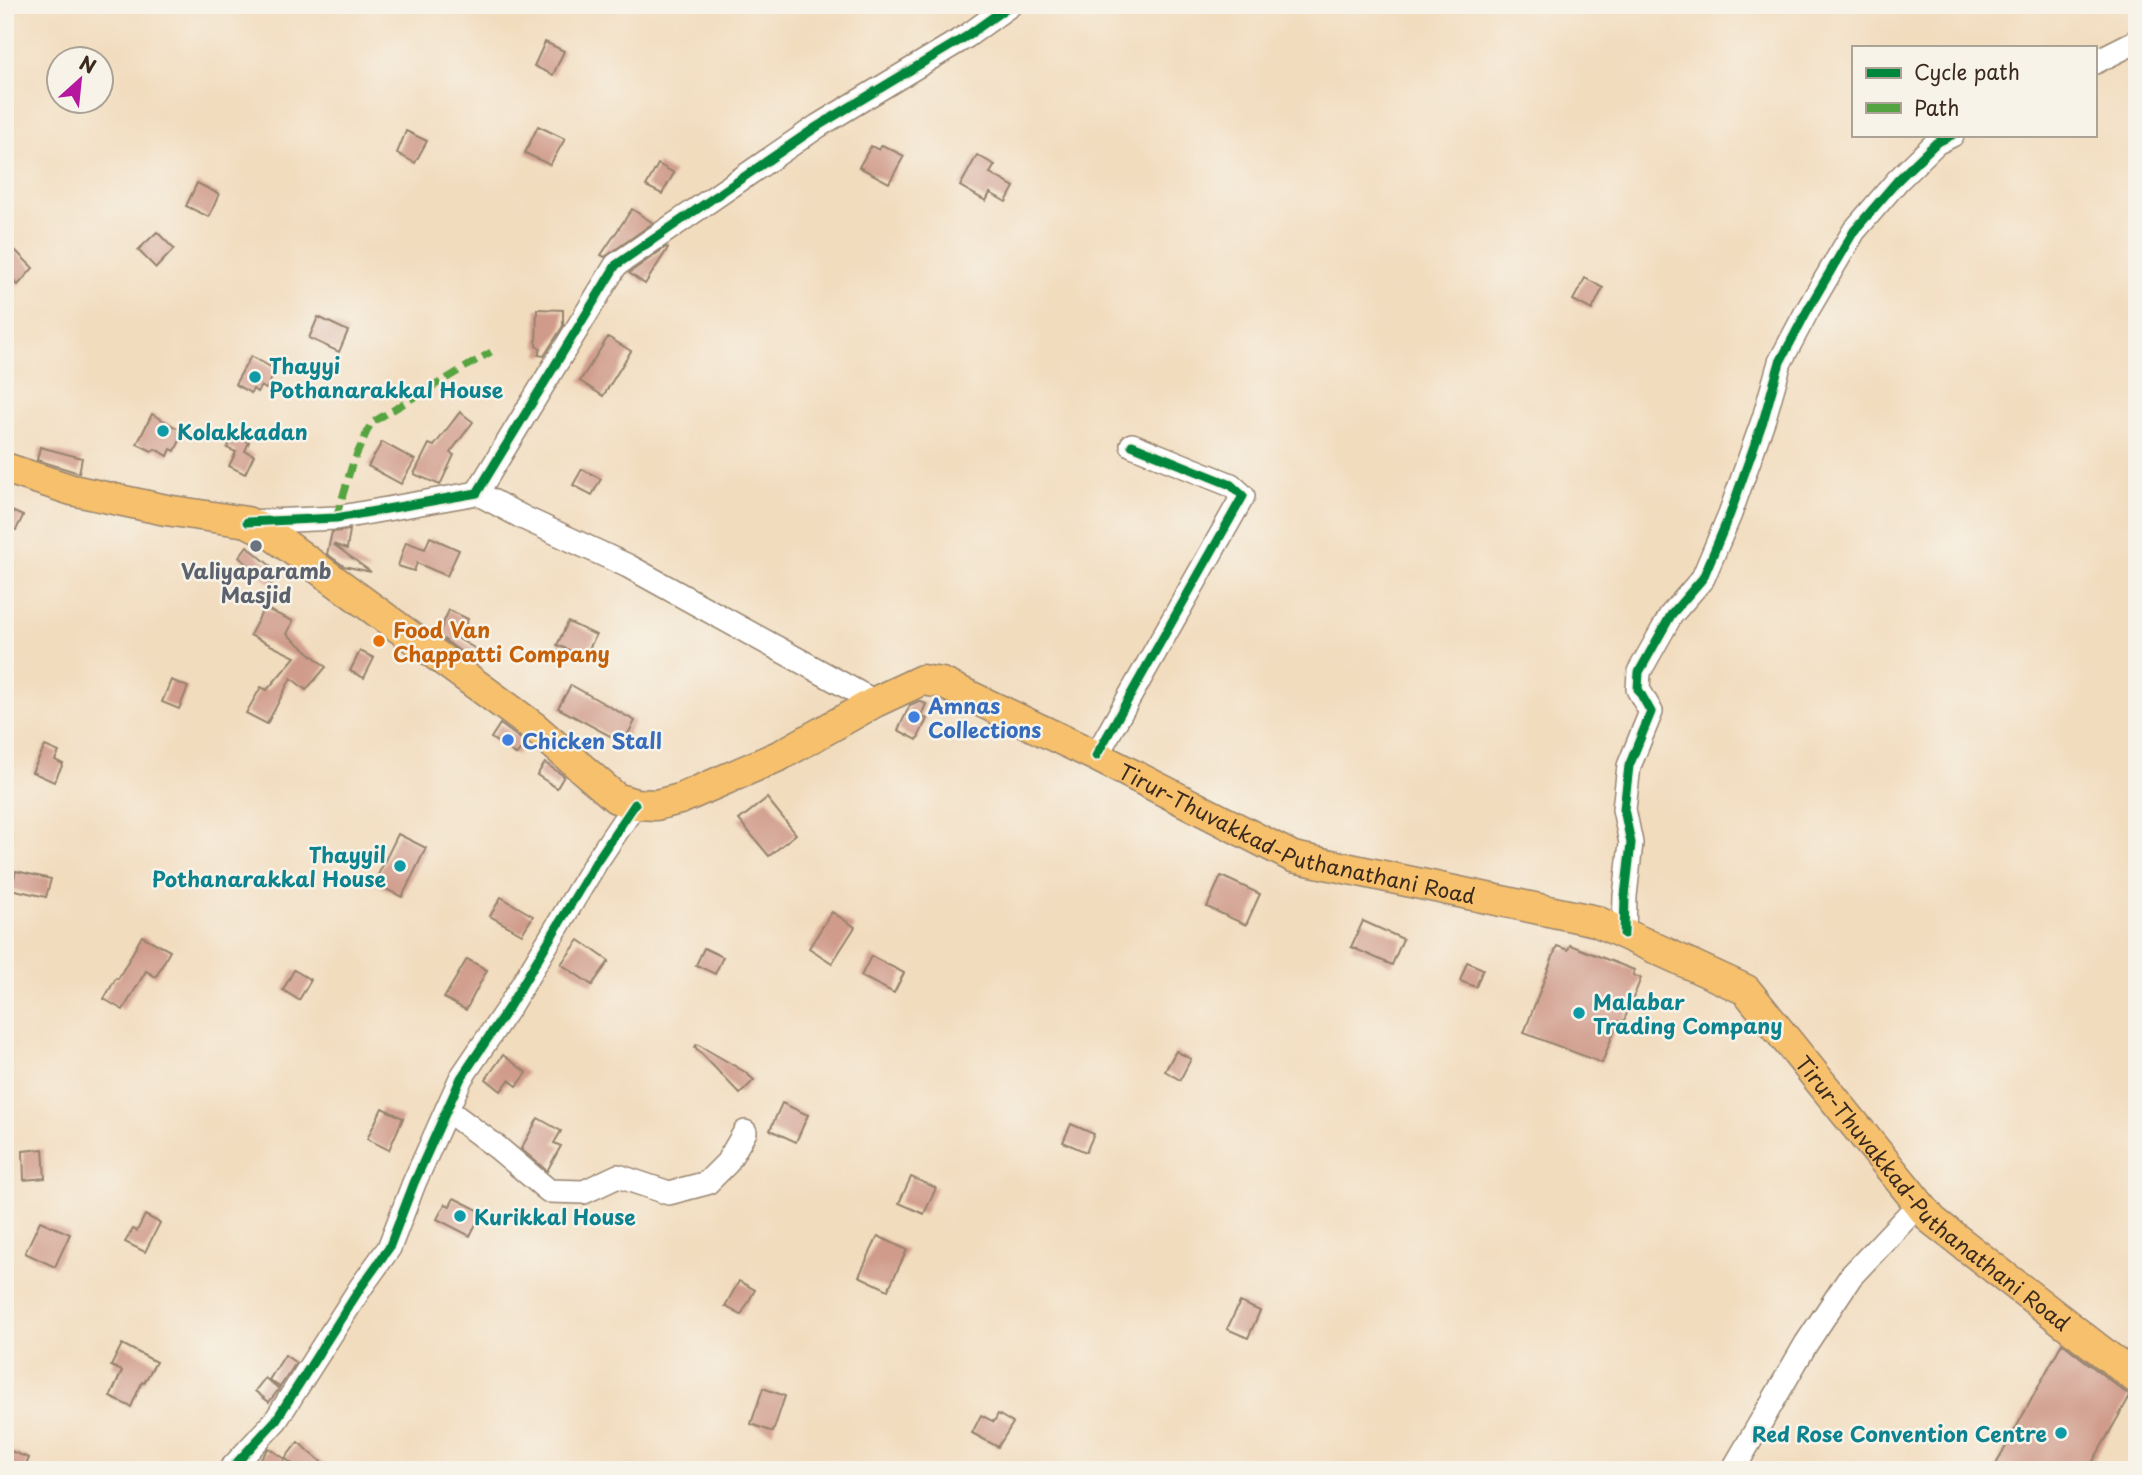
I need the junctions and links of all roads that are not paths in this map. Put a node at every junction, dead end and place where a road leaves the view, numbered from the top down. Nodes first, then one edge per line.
1 (1010, 5) edge
2 (2137, 41) edge
3 (2096, 62) edge
4 (1950, 136) edge
5 (1132, 445) dead end
6 (5, 468) edge
7 (477, 493) junction
8 (247, 522) junction
9 (875, 702) junction
10 (1096, 756) junction
11 (635, 804) junction
12 (1624, 934) junction
13 (447, 1110) junction
14 (745, 1132) dead end
15 (1919, 1204) junction
16 (2137, 1379) edge
17 (230, 1470) edge
18 (1733, 1470) edge

1 - 7 street
2 - 3 street
4 - 12 street
5 - 10 street
6 - 8 main road
7 - 8 street
7 - 9 street
8 - 11 main road
9 - 10 main road, Tirur-Thuvakkad-Puthanathani Road
9 - 11 main road, Tirur-Thuvakkad-Puthanathani Road
10 - 12 main road, Tirur-Thuvakkad-Puthanathani Road
11 - 13 street
12 - 15 main road, Tirur-Thuvakkad-Puthanathani Road
13 - 14 street
13 - 17 street
15 - 16 main road, Tirur-Thuvakkad-Puthanathani Road
15 - 18 street

